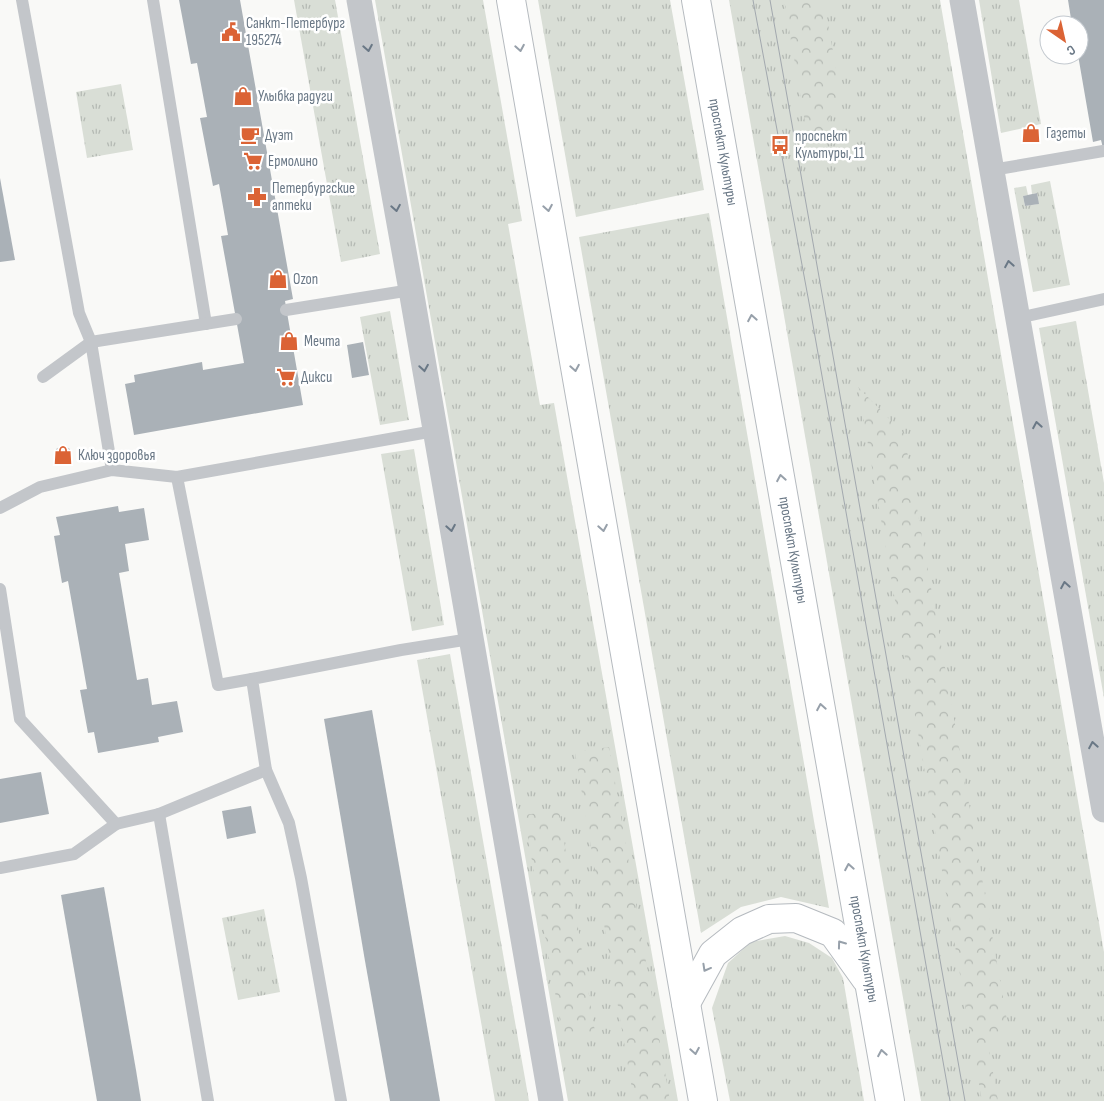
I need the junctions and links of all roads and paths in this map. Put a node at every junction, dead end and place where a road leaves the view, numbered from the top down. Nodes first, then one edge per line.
1 (22, 0) edge
2 (152, 0) edge
3 (359, 0) edge
4 (511, 0) edge
5 (696, 0) edge
6 (962, 0) edge
7 (1103, 151) edge
8 (992, 170) junction
9 (411, 290) junction
10 (1104, 299) edge
11 (286, 310) dead end
12 (1018, 318) junction
13 (236, 319) dead end
14 (206, 324) junction
15 (91, 342) junction
16 (43, 377) dead end
17 (434, 431) junction
18 (112, 470) junction
19 (177, 477) junction
20 (0, 508) edge
21 (0, 588) edge
22 (470, 639) junction
23 (252, 679) junction
24 (266, 770) junction
25 (1104, 810) edge
26 (159, 814) junction
27 (116, 824) junction
28 (0, 868) edge
29 (870, 984) junction
30 (686, 1003) junction
31 (208, 1101) edge
32 (341, 1101) edge
33 (551, 1101) edge
34 (703, 1101) edge
35 (890, 1101) edge

1 - 15 lane
2 - 14 lane
3 -> 9 street
4 -> 30 main road
29 -> 5 main road, проспект Культуры
6 - 8 street
7 - 8 lane
12 -> 8 street
9 - 11 lane
9 -> 17 street
10 - 12 lane
25 -> 12 street
13 - 14 lane
14 - 15 lane
15 - 16 lane
15 - 18 lane
17 - 19 lane
17 -> 22 street
18 - 19 lane
18 - 20 lane
19 - 23 lane
21 - 27 lane
22 - 23 lane
22 - 33 street
23 - 24 lane
24 - 26 lane
24 - 32 lane
26 - 27 lane
26 - 31 lane
27 - 28 lane
29 -> 30 main road
35 -> 29 main road, проспект Культуры
30 -> 34 main road

